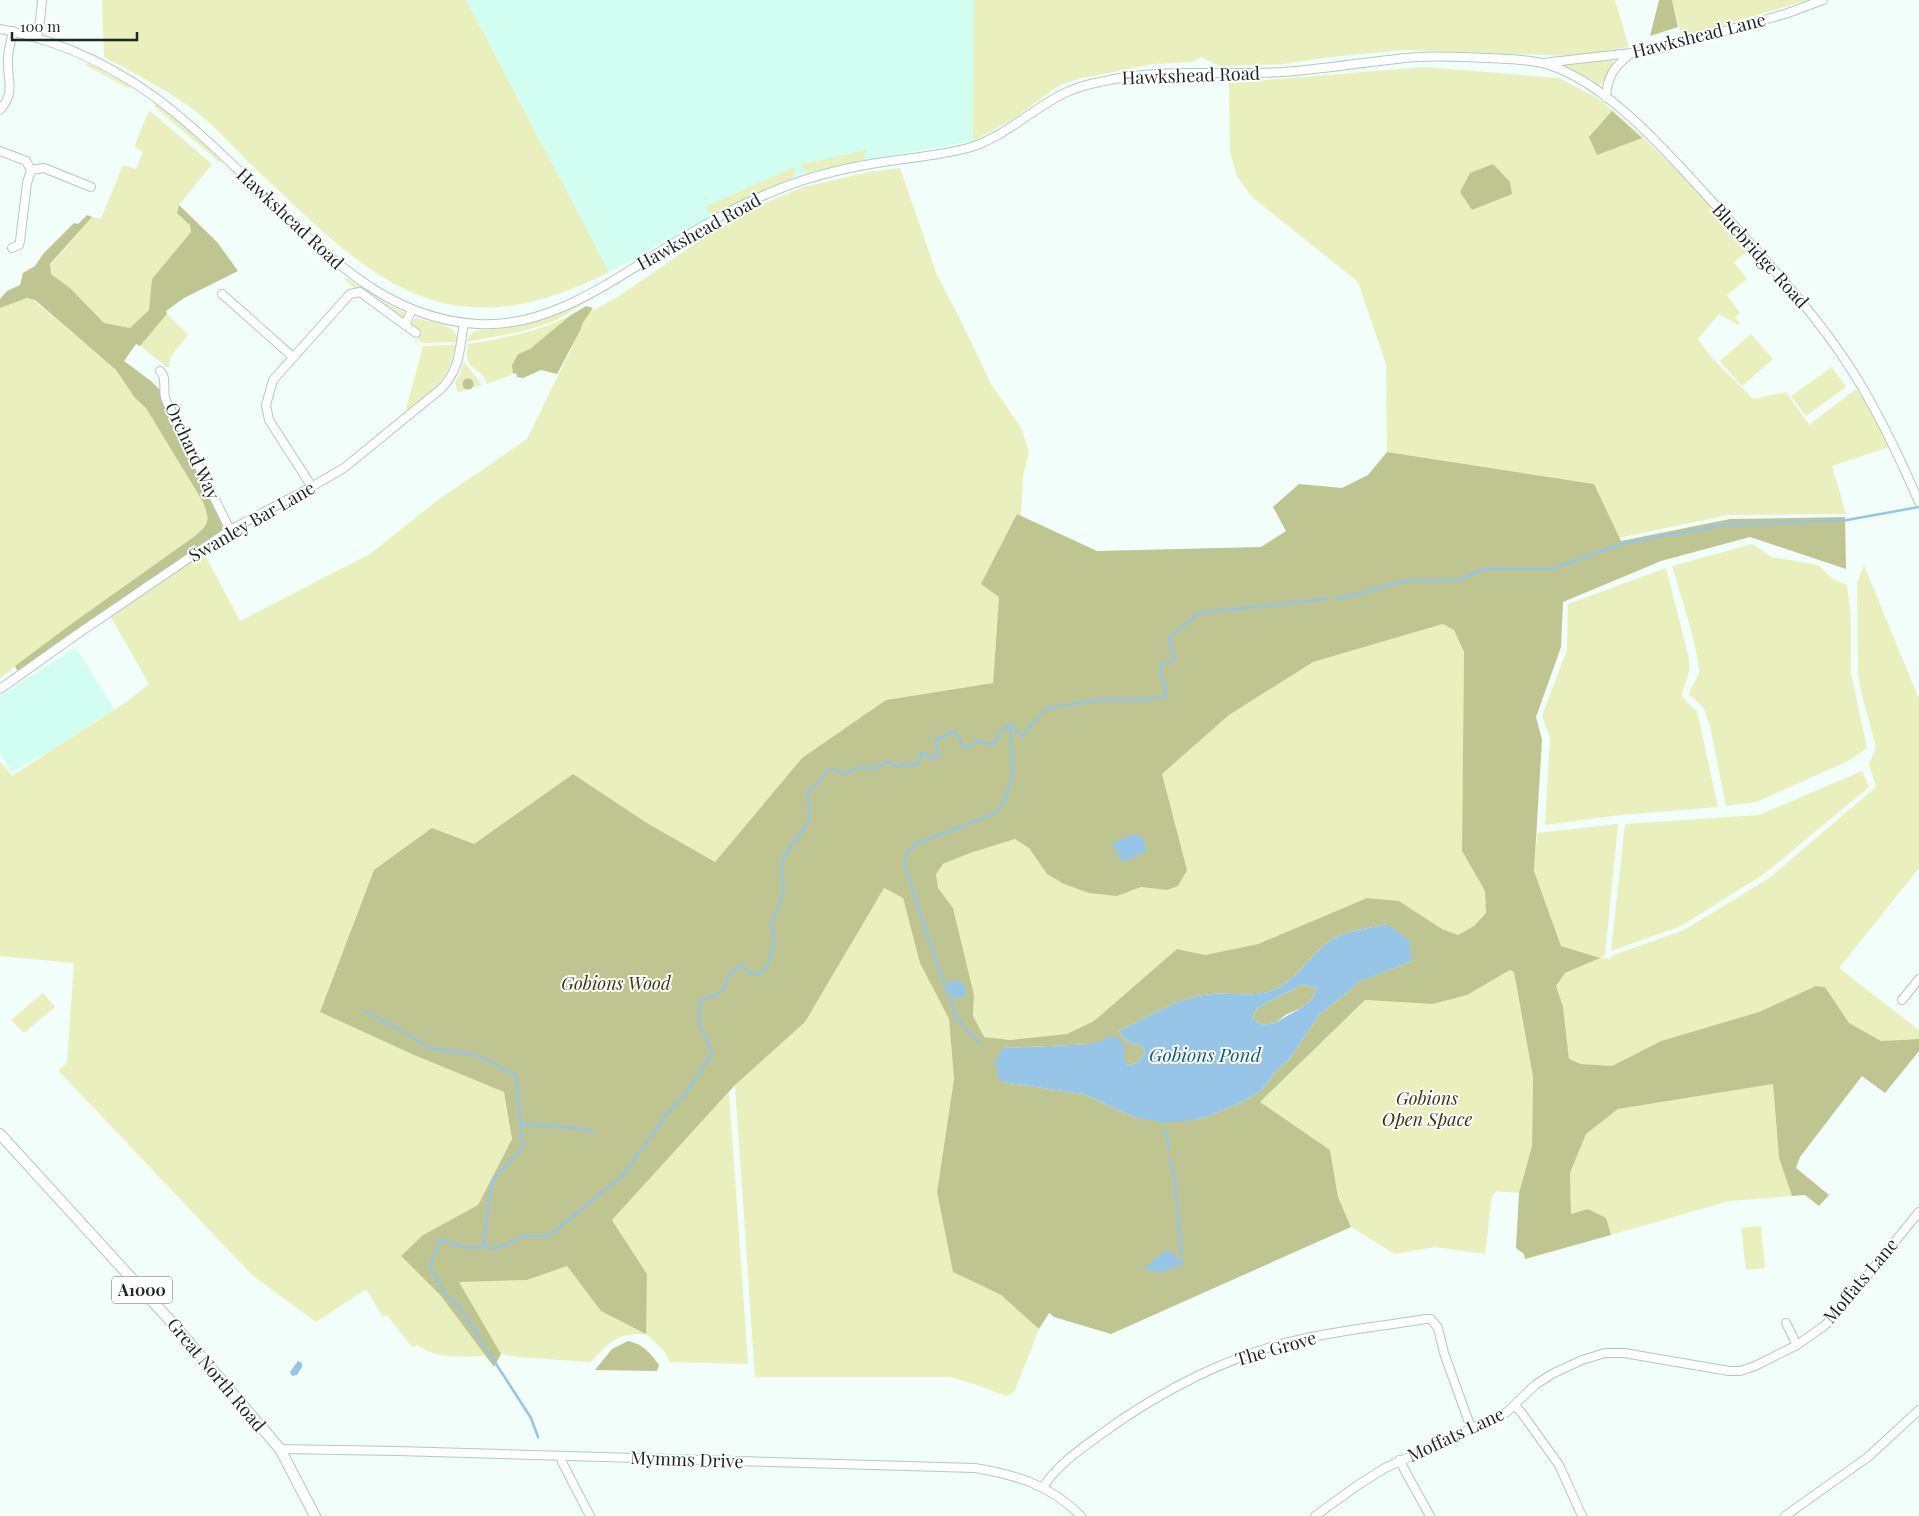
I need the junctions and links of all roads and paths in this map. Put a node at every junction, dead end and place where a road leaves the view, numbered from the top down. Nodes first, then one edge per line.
1 (42, 0) edge
2 (1823, 0) edge
3 (0, 29) edge
4 (13, 31) junction
5 (37, 38) junction
6 (1631, 54) junction
7 (1542, 63) junction
8 (1606, 98) junction
9 (0, 110) edge
10 (0, 151) edge
11 (31, 170) junction
12 (91, 187) dead end
13 (12, 248) dead end
14 (222, 294) dead end
15 (412, 310) junction
16 (464, 323) junction
17 (405, 325) junction
18 (416, 333) dead end
19 (293, 357) junction
20 (160, 371) dead end
21 (312, 487) junction
22 (1919, 501) edge
23 (230, 530) junction
24 (0, 689) edge
25 (1919, 979) edge
26 (1902, 1000) dead end
27 (0, 1134) edge
28 (1919, 1212) edge
29 (1786, 1322) dead end
30 (1798, 1344) junction
31 (1515, 1406) junction
32 (1919, 1410) edge
33 (1471, 1428) junction
34 (280, 1449) junction
35 (561, 1456) junction
36 (1400, 1460) junction
37 (1043, 1487) junction
38 (315, 1516) edge
39 (590, 1516) edge
40 (1081, 1516) edge
41 (1315, 1516) edge
42 (1430, 1516) edge
43 (1582, 1516) edge
44 (1785, 1516) edge

1 - 5 street
2 - 6 street, Hawkshead Lane
3 - 4 street, Hawkshead Road
4 - 5 street, Hawkshead Road
4 - 9 street
5 - 15 street, Hawkshead Road
6 - 7 street, Hawkshead Lane
6 - 8 street
7 - 8 street, Bluebridge Road
7 - 16 street, Hawkshead Road
8 - 22 street, Bluebridge Road
10 - 11 street
11 - 12 street
11 - 13 street
14 - 19 street
15 - 16 street, Hawkshead Road
15 - 17 street
16 - 21 street, Swanley Bar Lane
17 - 18 street
17 - 19 street
19 - 21 street
20 - 23 street, Orchard Way
21 - 23 street, Swanley Bar Lane
23 - 24 street, Swanley Bar Lane
25 - 26 street
27 - 34 main road, Great North Road / A1000
28 - 30 street, Moffats Lane
29 - 30 street
30 - 31 street, Moffats Lane
31 - 33 street, Moffats Lane
31 - 43 street
32 - 44 street
33 - 36 street, Moffats Lane
33 - 37 street, The Grove
34 - 35 street, Mymms Drive
34 - 38 main road, Great North Road / A1000
35 - 37 street, Mymms Drive
35 - 39 street
36 - 41 street, Moffats Lane
36 - 42 street
37 - 40 street, Mymms Drive

